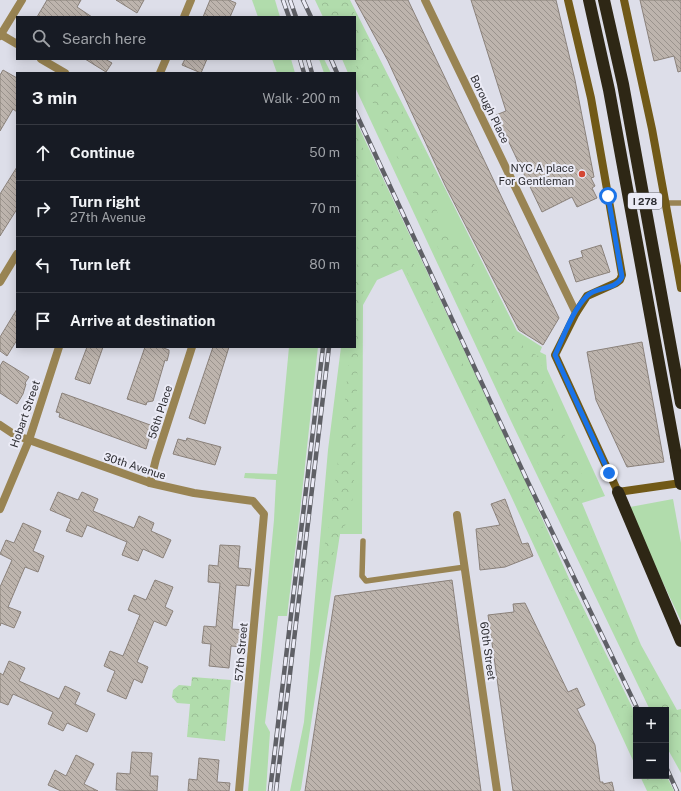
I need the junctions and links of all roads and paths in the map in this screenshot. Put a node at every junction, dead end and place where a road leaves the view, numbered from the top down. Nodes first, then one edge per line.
1 (22, 0) edge
2 (191, 0) edge
3 (425, 0) edge
4 (568, 0) edge
5 (588, 0) edge
6 (604, 0) edge
7 (624, 0) edge
8 (184, 16) edge
9 (0, 35) edge
10 (16, 43) edge
11 (44, 60) edge
12 (166, 60) edge
13 (63, 72) edge
14 (160, 72) edge
15 (666, 203) junction
16 (681, 203) edge
17 (16, 256) edge
18 (0, 282) edge
19 (681, 288) edge
20 (576, 314) junction
21 (59, 348) edge
22 (192, 348) edge
23 (681, 403) edge
24 (0, 425) edge
25 (29, 440) junction
26 (150, 484) junction
27 (681, 484) edge
28 (618, 492) junction
29 (0, 509) edge
30 (264, 514) joint
31 (457, 515) dead end
32 (363, 541) dead end
33 (465, 567) junction
34 (681, 642) edge
35 (239, 791) edge
36 (497, 791) edge

1 - 9 street
2 - 8 street
3 - 20 street, Borough Place
4 - 20 street
5 - 27 highway, I 278, bridge
6 - 23 highway, I 278
7 - 15 street
9 - 10 street
11 - 13 street
12 - 14 street
15 - 16 lane
15 - 19 street
17 - 18 street
20 - 28 street
21 - 25 street, Hobart Street
22 - 26 street, 56th Place
24 - 25 street, 30th Avenue
25 - 26 street, 30th Avenue
25 - 29 street, Hobart Street
26 - 30 street, 30th Avenue
27 - 28 street
28 - 34 highway
30 - 35 street, 57th Street
31 - 33 street, 60th Street
32 - 33 lane
33 - 36 street, 60th Street

